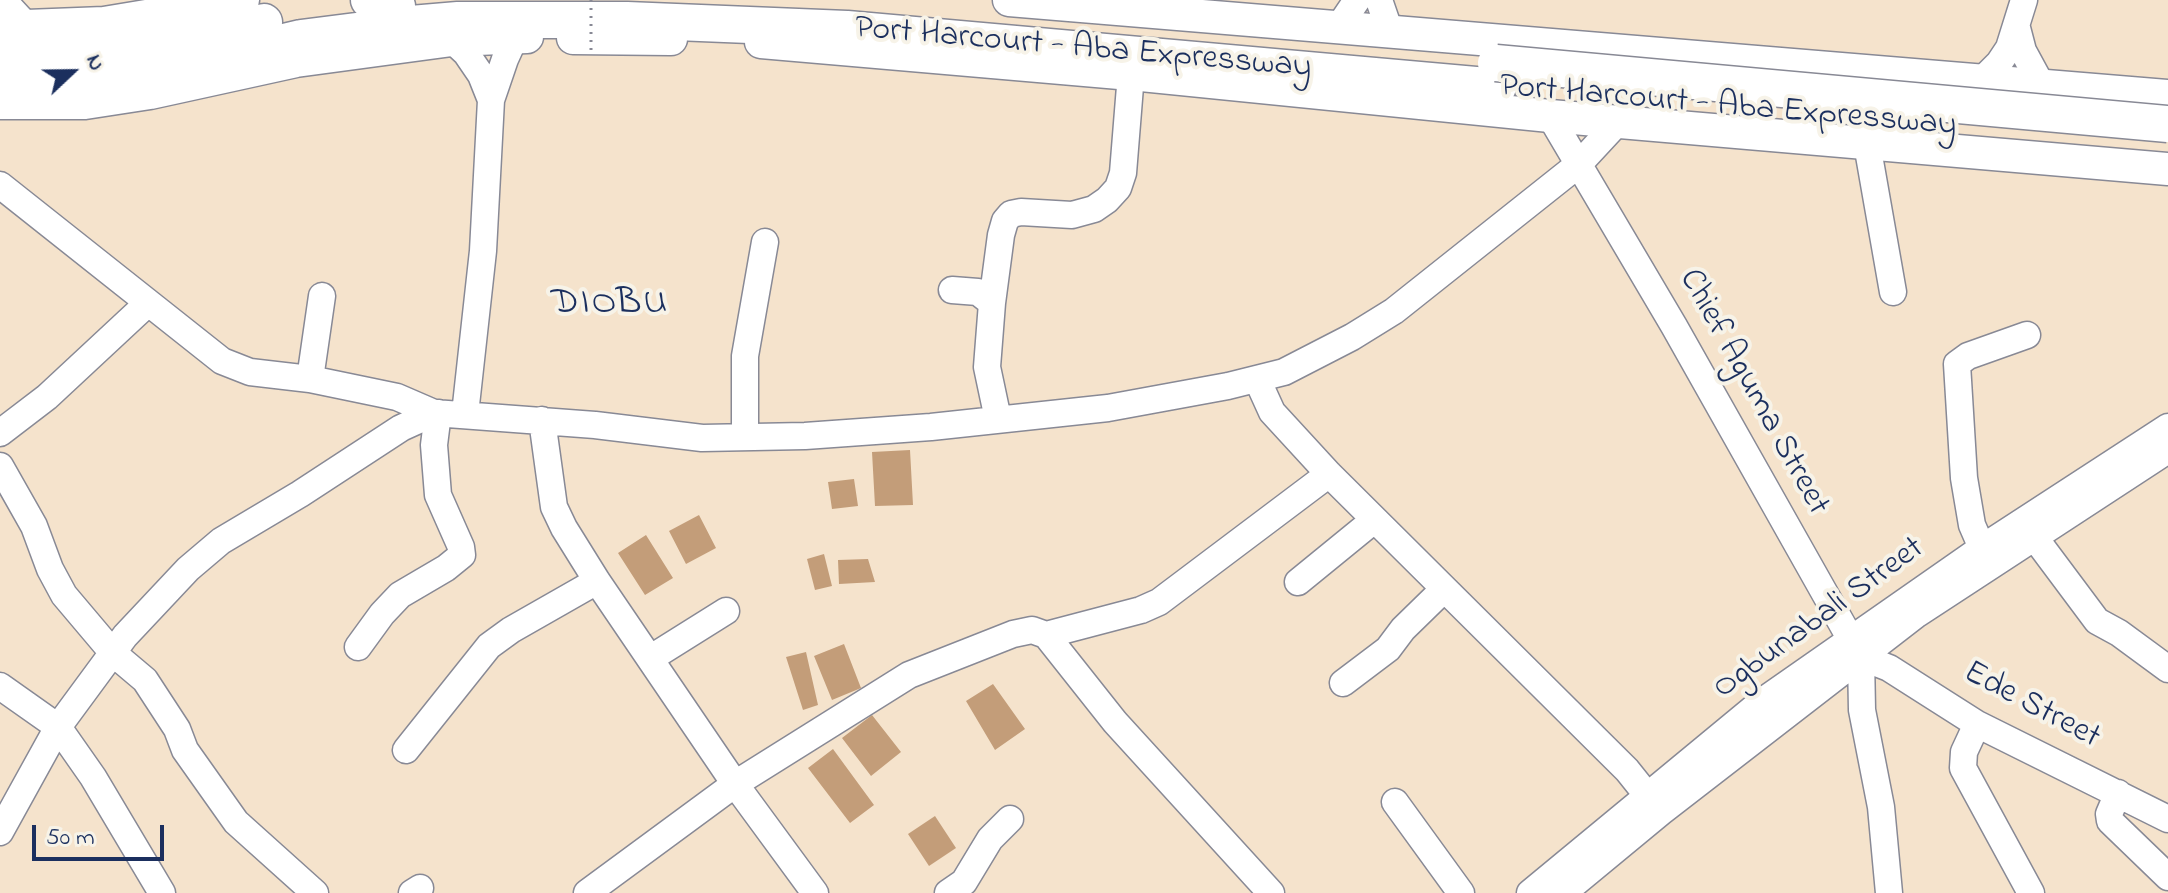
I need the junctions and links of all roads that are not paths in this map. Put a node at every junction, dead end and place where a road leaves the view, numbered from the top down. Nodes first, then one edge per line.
1 (3, 0) edge
2 (243, 0) edge
3 (736, 0) edge
4 (1009, 0) edge
5 (1357, 0) edge
6 (1379, 0) edge
7 (2024, 0) edge
8 (383, 3) edge
9 (1092, 4) edge
10 (465, 20) edge
11 (14, 27) edge
12 (1338, 28) junction
13 (2017, 28) junction
14 (1390, 32) junction
15 (515, 37) junction
16 (0, 50) edge
17 (296, 61) joint
18 (1131, 74) junction
19 (1497, 75) junction
20 (0, 80) edge
21 (1981, 81) junction
22 (2042, 86) junction
23 (2168, 96) edge
24 (491, 100) junction
25 (0, 103) edge
26 (2168, 110) edge
27 (1550, 116) junction
28 (1618, 122) junction
29 (2168, 124) edge
30 (1867, 144) junction
31 (2168, 147) edge
32 (2168, 159) edge
33 (1579, 164) junction
34 (2168, 169) edge
35 (0, 185) edge
36 (765, 242) dead end
37 (952, 290) dead end
38 (1893, 292) dead end
39 (322, 296) dead end
40 (148, 303) junction
41 (992, 303) junction
42 (2027, 335) dead end
43 (310, 379) junction
44 (1257, 379) junction
45 (436, 413) junction
46 (465, 414) junction
47 (998, 419) junction
48 (542, 420) junction
49 (2168, 427) edge
50 (0, 433) edge
51 (745, 437) junction
52 (2168, 450) edge
53 (0, 466) edge
54 (1329, 474) junction
55 (1374, 520) junction
56 (2035, 538) junction
57 (1982, 548) junction
58 (597, 581) junction
59 (1298, 582) dead end
60 (1444, 589) junction
61 (726, 611) dead end
62 (1046, 635) junction
63 (358, 647) dead end
64 (1855, 648) junction
65 (113, 653) junction
66 (651, 658) junction
67 (2168, 669) edge
68 (1343, 683) dead end
69 (0, 686) edge
70 (1977, 724) junction
71 (58, 727) junction
72 (406, 750) dead end
73 (735, 784) junction
74 (2118, 793) junction
75 (1647, 795) junction
76 (1395, 802) dead end
77 (1010, 819) dead end
78 (2168, 819) edge
79 (0, 832) edge
80 (2168, 877) edge
81 (162, 893) edge
82 (315, 893) edge
83 (587, 893) edge
84 (815, 893) edge
85 (948, 893) edge
86 (1271, 893) edge
87 (1461, 893) edge
88 (1530, 893) edge
89 (1563, 893) edge
90 (1889, 893) edge
91 (2031, 893) edge

1 - 11 street
2 - 11 main road
3 - 19 highway, Port Harcourt - Aba Expressway
4 - 9 main road
5 - 12 street
6 - 14 street
7 - 13 street
8 - 10 highway, Port Harcourt - Aba Expressway
8 - 16 highway, Port Harcourt - Aba Expressway
9 - 12 main road
10 - 15 main road
10 - 17 highway
10 - 19 highway, Port Harcourt - Aba Expressway
10 - 20 highway, Port Harcourt - Aba Expressway
10 - 24 street
12 - 14 main road
13 - 21 street
13 - 22 street
14 - 21 main road
15 - 18 main road
15 - 24 street
17 - 25 main road
18 - 27 main road
18 - 41 street
19 - 29 highway, Port Harcourt - Aba Expressway, bridge
19 - 31 highway, Port Harcourt - Aba Expressway
21 - 22 main road
22 - 23 main road
24 - 46 street
26 - 32 main road
27 - 28 main road
27 - 33 street, Chief Aguma Street
28 - 30 main road
28 - 33 street
30 - 34 main road
30 - 38 street
33 - 44 street
33 - 64 street, Chief Aguma Street
35 - 40 street
36 - 51 street
37 - 41 street
39 - 43 street
40 - 43 street
40 - 50 street
41 - 47 street
42 - 57 street
43 - 45 street
44 - 47 street
44 - 54 street
45 - 46 street
45 - 63 street
45 - 65 street
46 - 48 street
47 - 51 street
48 - 51 street
48 - 58 street
49 - 57 street, Ogbunabali Street
52 - 56 street, Ogbunabali Street
53 - 65 street
54 - 55 street
54 - 62 street
55 - 59 street
55 - 60 street
56 - 64 street, Ogbunabali Street
56 - 67 street
57 - 64 street, Ogbunabali Street
58 - 66 street
58 - 72 street
60 - 68 street
60 - 75 street
61 - 66 street
62 - 73 street
62 - 86 street
64 - 70 street, Ede Street
64 - 75 street, Ogbunabali Street
64 - 89 street, Ogbunabali Street
64 - 90 street
65 - 71 street
65 - 82 street
66 - 73 street
69 - 71 street
70 - 74 street, Ede Street
70 - 91 street
71 - 79 street
71 - 81 street
73 - 83 street
73 - 84 street
74 - 78 street, Ede Street
74 - 80 street
75 - 88 street, Ogbunabali Street
76 - 87 street
77 - 85 street

